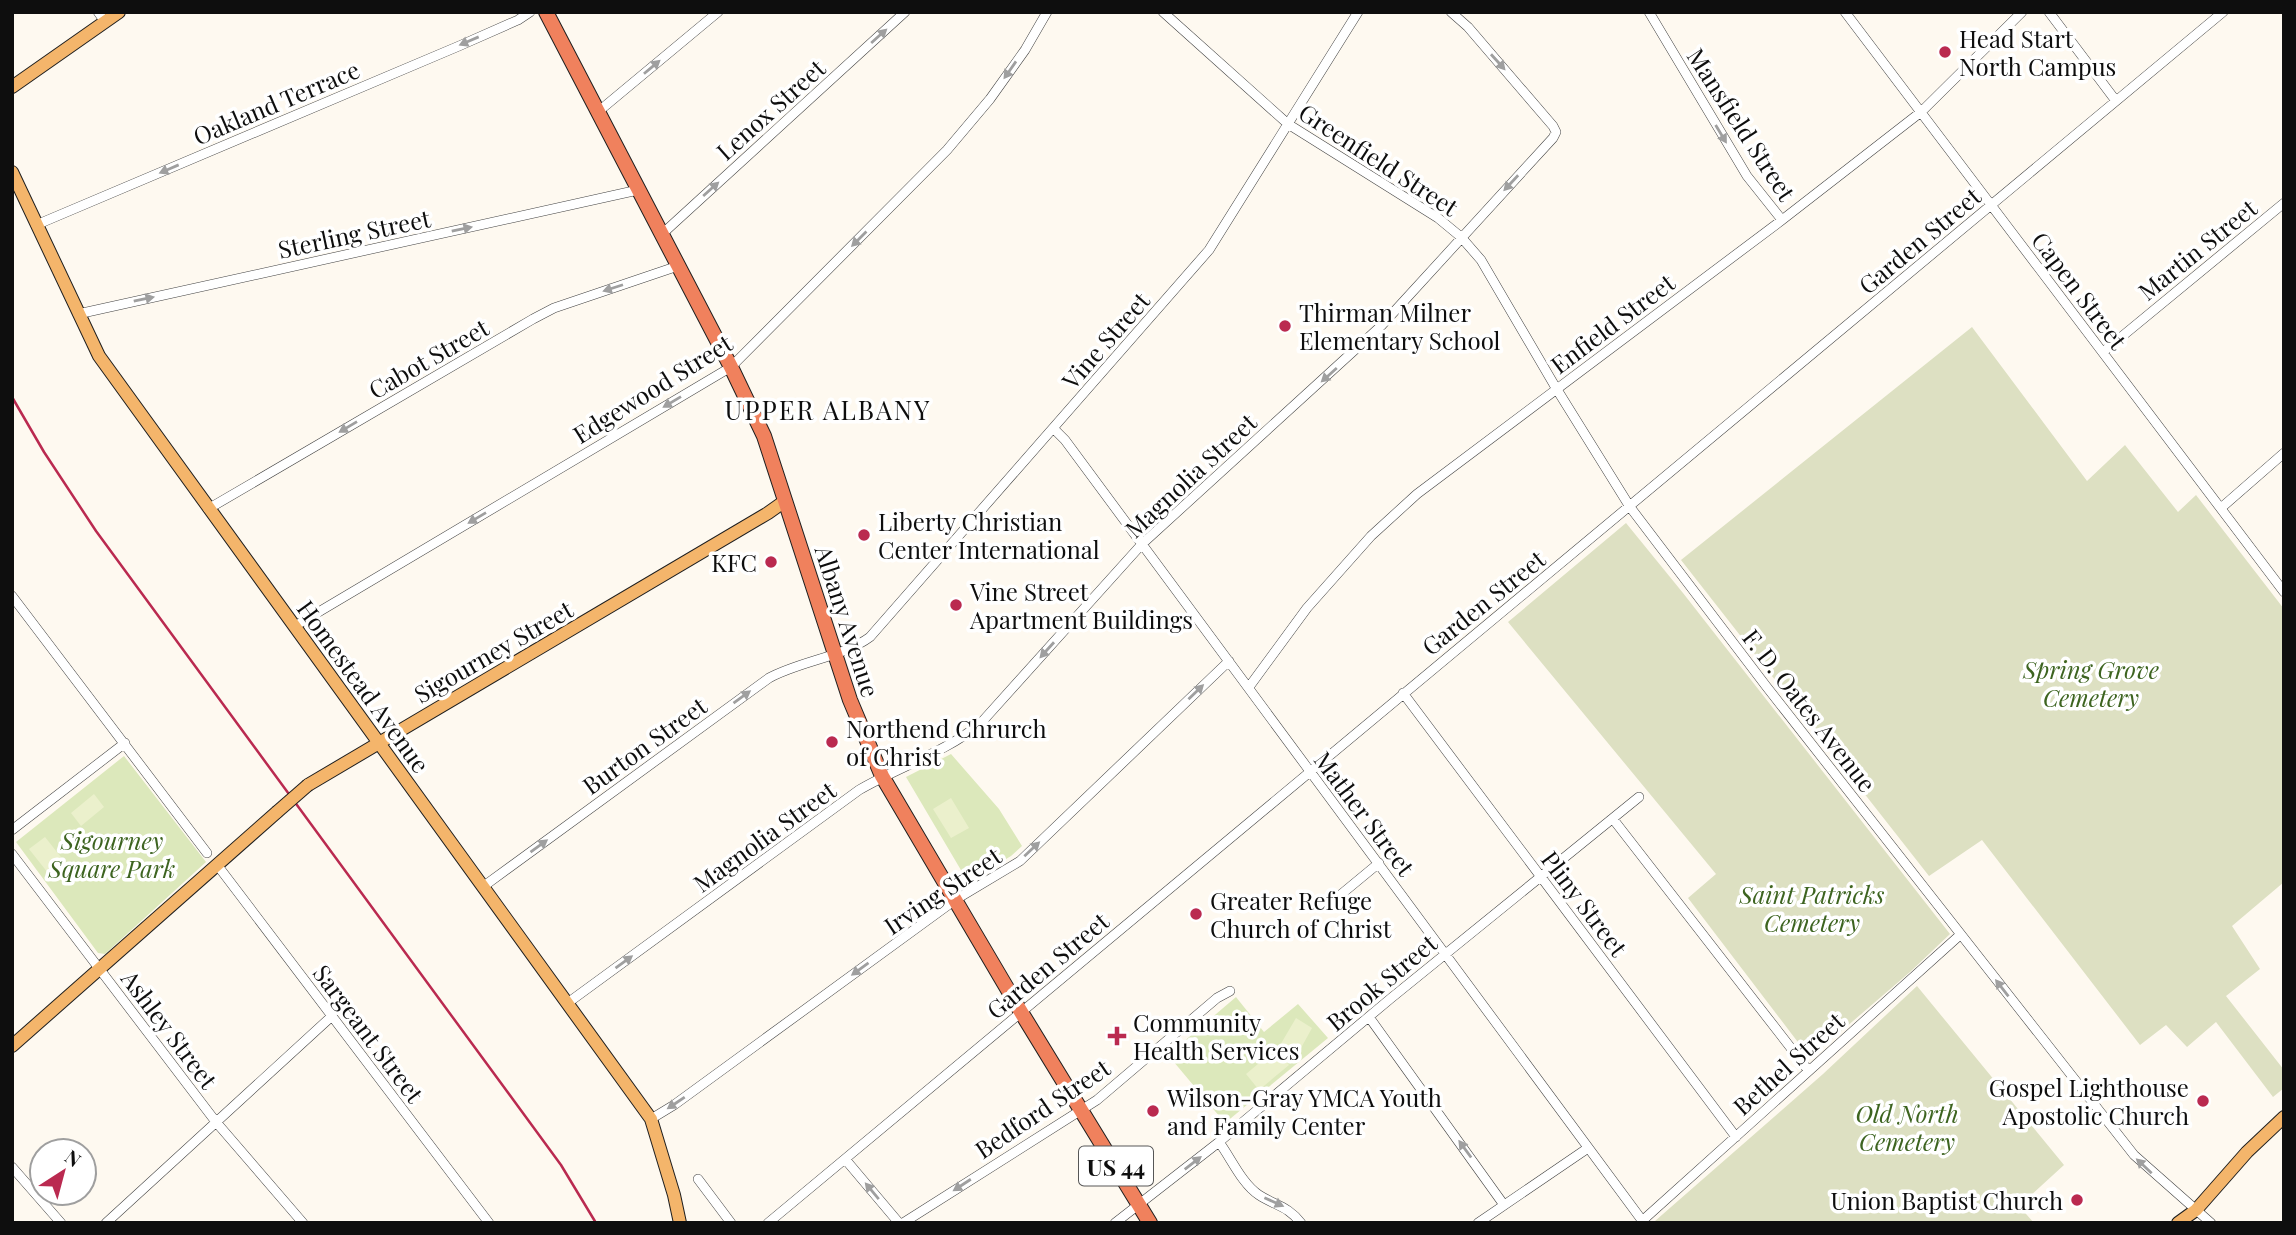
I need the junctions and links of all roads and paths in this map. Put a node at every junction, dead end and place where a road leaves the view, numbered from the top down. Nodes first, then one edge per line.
1 (119, 12) edge
2 (530, 12) edge
3 (546, 12) edge
4 (718, 12) edge
5 (905, 12) edge
6 (1046, 12) edge
7 (1163, 12) edge
8 (1358, 12) edge
9 (1451, 12) edge
10 (1649, 12) edge
11 (1845, 12) edge
12 (2022, 12) edge
13 (2049, 12) edge
14 (2223, 12) edge
15 (102, 17) edge
16 (12, 87) edge
17 (2116, 101) junction
18 (599, 111) junction
19 (1921, 112) junction
20 (1288, 124) junction
21 (12, 172) edge
22 (638, 190) junction
23 (2284, 203) edge
24 (1991, 205) junction
25 (1782, 220) junction
26 (36, 225) junction
27 (661, 235) junction
28 (1461, 237) junction
29 (678, 266) junction
30 (78, 314) junction
31 (2103, 352) junction
32 (731, 367) junction
33 (1556, 388) junction
34 (1053, 428) junction
35 (2284, 453) edge
36 (785, 501) junction
37 (1630, 507) junction
38 (2221, 508) junction
39 (208, 509) junction
40 (1142, 544) junction
41 (2284, 592) edge
42 (12, 596) edge
43 (295, 626) junction
44 (835, 653) junction
45 (1229, 661) junction
46 (1248, 687) junction
47 (1403, 693) junction
48 (379, 742) junction
49 (125, 743) junction
50 (1311, 772) junction
51 (882, 776) junction
52 (1639, 797) dead end
53 (1613, 819) junction
54 (12, 830) edge
55 (207, 853) dead end
56 (12, 854) edge
57 (1380, 863) junction
58 (218, 866) junction
59 (1541, 876) junction
60 (484, 887) junction
61 (955, 900) junction
62 (1333, 901) dead end
63 (1960, 935) junction
64 (1446, 954) junction
65 (100, 969) junction
66 (1230, 991) dead end
67 (569, 1002) junction
68 (1021, 1012) junction
69 (332, 1016) junction
70 (1369, 1017) junction
71 (12, 1046) edge
72 (1808, 1070) junction
73 (1082, 1109) junction
74 (2284, 1117) edge
75 (651, 1119) junction
76 (216, 1122) junction
77 (1736, 1137) junction
78 (1219, 1142) junction
79 (1588, 1148) junction
80 (845, 1159) junction
81 (12, 1167) edge
82 (698, 1179) dead end
83 (1140, 1205) junction
84 (1504, 1205) junction
85 (2194, 1217) edge
86 (1643, 1222) edge
87 (61, 1223) edge
88 (106, 1223) edge
89 (303, 1223) edge
90 (489, 1223) edge
91 (680, 1223) edge
92 (731, 1223) edge
93 (768, 1223) edge
94 (901, 1223) edge
95 (1115, 1223) edge
96 (1150, 1223) edge
97 (1301, 1223) edge
98 (1478, 1223) edge
99 (2178, 1223) edge
100 (2211, 1223) edge

1 - 15 main road
2 -> 26 street, Oakland Terrace
3 - 18 highway, Albany Avenue / US 44
18 -> 4 street
27 -> 5 street, Lenox Street
6 -> 32 street, Edgewood Street
7 - 20 street, Greenfield Street
8 - 20 street, Vine Street
9 -> 28 street, Magnolia Street
10 -> 25 street, Mansfield Street
11 - 19 street, Capen Street
12 - 19 street, Enfield Street
13 - 17 street
14 - 17 street, Garden Street
15 - 16 main road
17 - 24 street, Garden Street
18 - 22 highway, Albany Avenue / US 44
19 - 24 street, Capen Street
19 - 25 street, Enfield Street
20 - 28 street, Greenfield Street
20 - 34 street, Vine Street
21 - 26 main road, Homestead Avenue
22 - 27 highway, Albany Avenue / US 44
30 -> 22 street, Sterling Street
23 - 31 street, Martin Street
24 - 31 street, Capen Street
24 - 37 street, Garden Street
25 - 33 street, Enfield Street
26 - 30 main road, Homestead Avenue
27 - 29 highway, Albany Avenue / US 44
28 - 33 street, Greenfield Street
28 -> 40 street, Magnolia Street
29 - 32 highway, Albany Avenue / US 44
29 -> 39 street, Cabot Street
30 - 39 main road, Homestead Avenue
31 - 38 street, Capen Street
32 - 36 highway, Albany Avenue / US 44
32 -> 43 street, Edgewood Street
33 - 37 street, Greenfield Street
33 - 46 street, Enfield Street
34 - 40 street, Mather Street
34 - 44 street, Vine Street
35 - 38 street
36 - 44 highway, Albany Avenue / US 44
36 - 48 main road, Sigourney Street
37 - 47 street, Garden Street
37 - 63 street, F. D. Oates Avenue
38 - 41 street, Capen Street
39 - 43 main road, Homestead Avenue
40 - 45 street, Mather Street
40 -> 51 street, Magnolia Street
42 - 49 street
43 - 48 main road, Homestead Avenue
44 - 51 highway, Albany Avenue / US 44
60 -> 44 street, Burton Street
45 - 46 street, Mather Street
61 -> 45 street, Irving Street
46 - 50 street, Mather Street
47 - 50 street, Garden Street
47 - 59 street, Pliny Street
48 - 58 main road, Sigourney Street, bridge
48 - 60 main road, Homestead Avenue
49 - 54 street
49 - 55 street
50 - 57 street, Mather Street
50 - 68 street, Garden Street
51 - 61 highway, Albany Avenue / US 44
67 -> 51 street, Magnolia Street
52 - 53 street, Brook Street
53 - 59 street, Brook Street
53 - 72 street
56 - 65 street, Ashley Street
57 - 62 street
57 - 64 street, Mather Street
58 - 65 main road, Sigourney Street
58 - 69 street, Sargeant Street
59 - 64 street, Brook Street
59 - 77 street, Pliny Street
60 - 67 main road, Homestead Avenue
61 - 68 highway, Albany Avenue / US 44
61 -> 75 street, Irving Street
63 - 72 street, Bethel Street
85 -> 63 street, F. D. Oates Avenue
64 - 70 street, Brook Street
64 - 79 street, Mather Street
65 - 71 main road, Sigourney Street
65 - 76 street, Ashley Street
66 - 73 street, Bedford Street
67 - 75 main road, Homestead Avenue
68 - 73 highway, Albany Avenue / US 44
68 - 80 street, Garden Street
69 - 76 street
69 - 90 street, Sargeant Street
70 - 78 street, Brook Street
84 -> 70 street
72 - 77 street, Bethel Street
73 - 83 highway, Albany Avenue / US 44
73 -> 94 street, Bedford Street
74 - 85 main road
75 - 91 main road, Homestead Avenue
76 - 88 street
76 - 89 street, Ashley Street
77 - 86 street, Bethel Street
83 -> 78 street, Brook Street
78 -> 97 street
79 - 84 street
79 - 86 street, Mather Street
80 - 93 street, Garden Street
94 -> 80 street, Bedford Street
81 - 87 street
82 - 92 street
83 - 95 street, Brook Street
83 - 96 highway, Albany Avenue / US 44
84 - 98 street
85 - 99 main road
85 - 100 street, F. D. Oates Avenue

